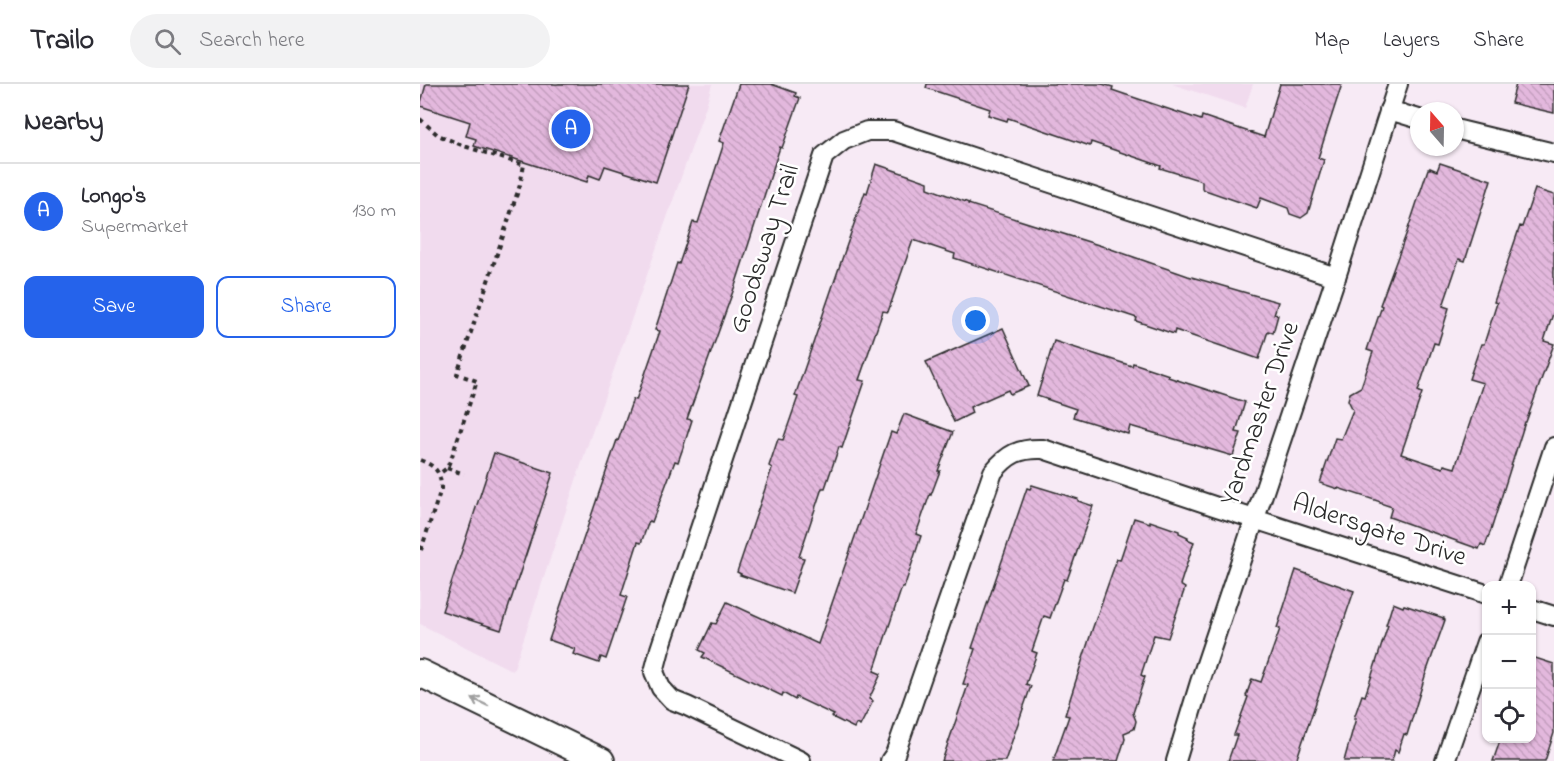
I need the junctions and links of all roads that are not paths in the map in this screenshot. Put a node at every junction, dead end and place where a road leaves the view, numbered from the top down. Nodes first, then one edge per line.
1 (1398, 84) edge
2 (1389, 110) junction
3 (1410, 116) edge
4 (1464, 131) edge
5 (1554, 153) edge
6 (1336, 277) junction
7 (1554, 447) edge
8 (1254, 519) junction
9 (1509, 581) edge
10 (1482, 593) edge
11 (1536, 610) edge
12 (1554, 616) edge
13 (1482, 654) edge
14 (420, 673) edge
15 (601, 761) edge
16 (801, 761) edge
17 (890, 761) edge
18 (1176, 761) edge
19 (1445, 761) edge

1 - 2 street, Yardmaster Drive
2 - 3 street
2 - 6 street, Yardmaster Drive
4 - 5 street
6 - 8 street, Yardmaster Drive
6 - 16 street, Goodsway Trail
7 - 9 street
8 - 10 street, Aldersgate Drive
8 - 17 street
8 - 18 street, Yardmaster Drive
11 - 12 street
13 - 19 street
15 -> 14 main road

